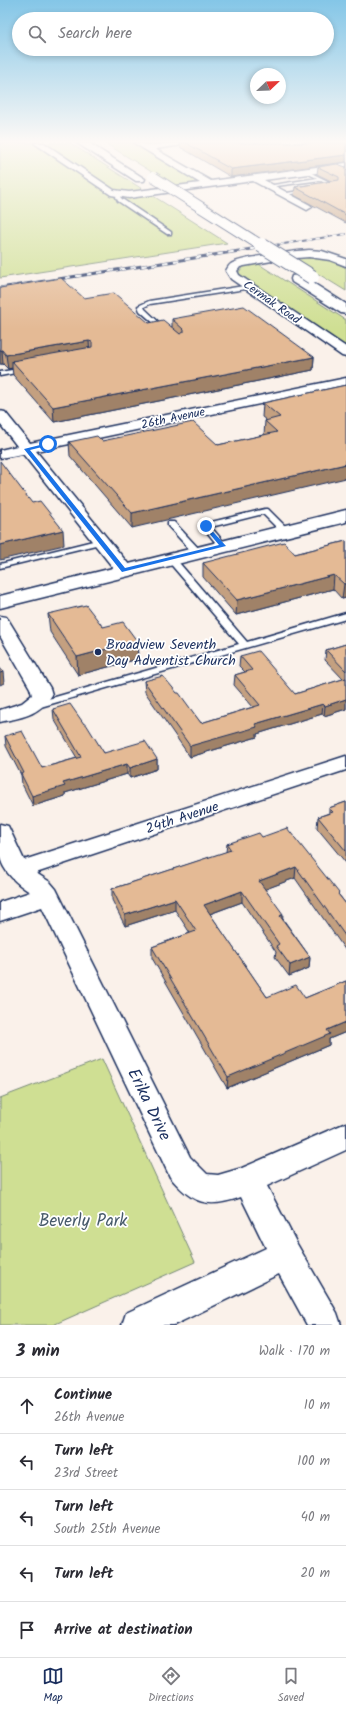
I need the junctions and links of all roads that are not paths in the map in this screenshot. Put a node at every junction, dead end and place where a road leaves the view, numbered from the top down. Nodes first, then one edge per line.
1 (127, 205) edge
2 (181, 205) edge
3 (197, 205) edge
4 (303, 205) edge
5 (307, 207) dead end
6 (169, 233) dead end
7 (346, 263) edge
8 (250, 287) junction
9 (346, 298) edge
10 (346, 310) edge
11 (170, 335) edge
12 (346, 353) edge
13 (30, 369) edge
14 (0, 374) edge
15 (346, 382) edge
16 (0, 415) edge
17 (27, 449) junction
18 (0, 454) edge
19 (346, 516) edge
20 (171, 524) dead end
21 (286, 531) junction
22 (101, 541) junction
23 (223, 546) junction
24 (197, 552) junction
25 (171, 559) junction
26 (0, 566) edge
27 (124, 570) junction
28 (0, 602) edge
29 (346, 616) edge
30 (0, 621) edge
31 (245, 645) junction
32 (34, 705) junction
33 (0, 716) edge
34 (346, 763) edge
35 (0, 832) edge
36 (19, 870) junction
37 (48, 895) junction
38 (0, 912) edge
39 (346, 1136) edge
40 (248, 1180) junction
41 (286, 1255) junction
42 (138, 1325) edge
43 (325, 1325) edge

1 - 6 lane
2 - 10 main road
3 - 9 main road, bridge
4 - 5 street
7 - 8 street, Cermak Road
8 - 11 lane
8 - 12 street, Cermak Road
13 - 14 lane
15 - 17 street, 26th Avenue
16 - 17 street
17 - 18 street, 26th Avenue
17 - 22 street
19 - 21 main road
20 - 24 lane
21 - 23 main road
21 - 23 lane
22 - 26 lane
22 - 27 street
23 - 24 main road
24 - 25 main road
25 - 27 main road
25 - 31 lane
27 - 28 main road
29 - 31 lane
30 - 32 street
31 - 32 lane
32 - 33 street
34 - 36 street, 24th Avenue
35 - 36 street, Erika Drive
36 - 37 street, Erika Drive
37 - 38 street
37 - 40 street, Erika Drive
39 - 40 street, Erika Drive
40 - 41 street
41 - 42 street
41 - 43 street

